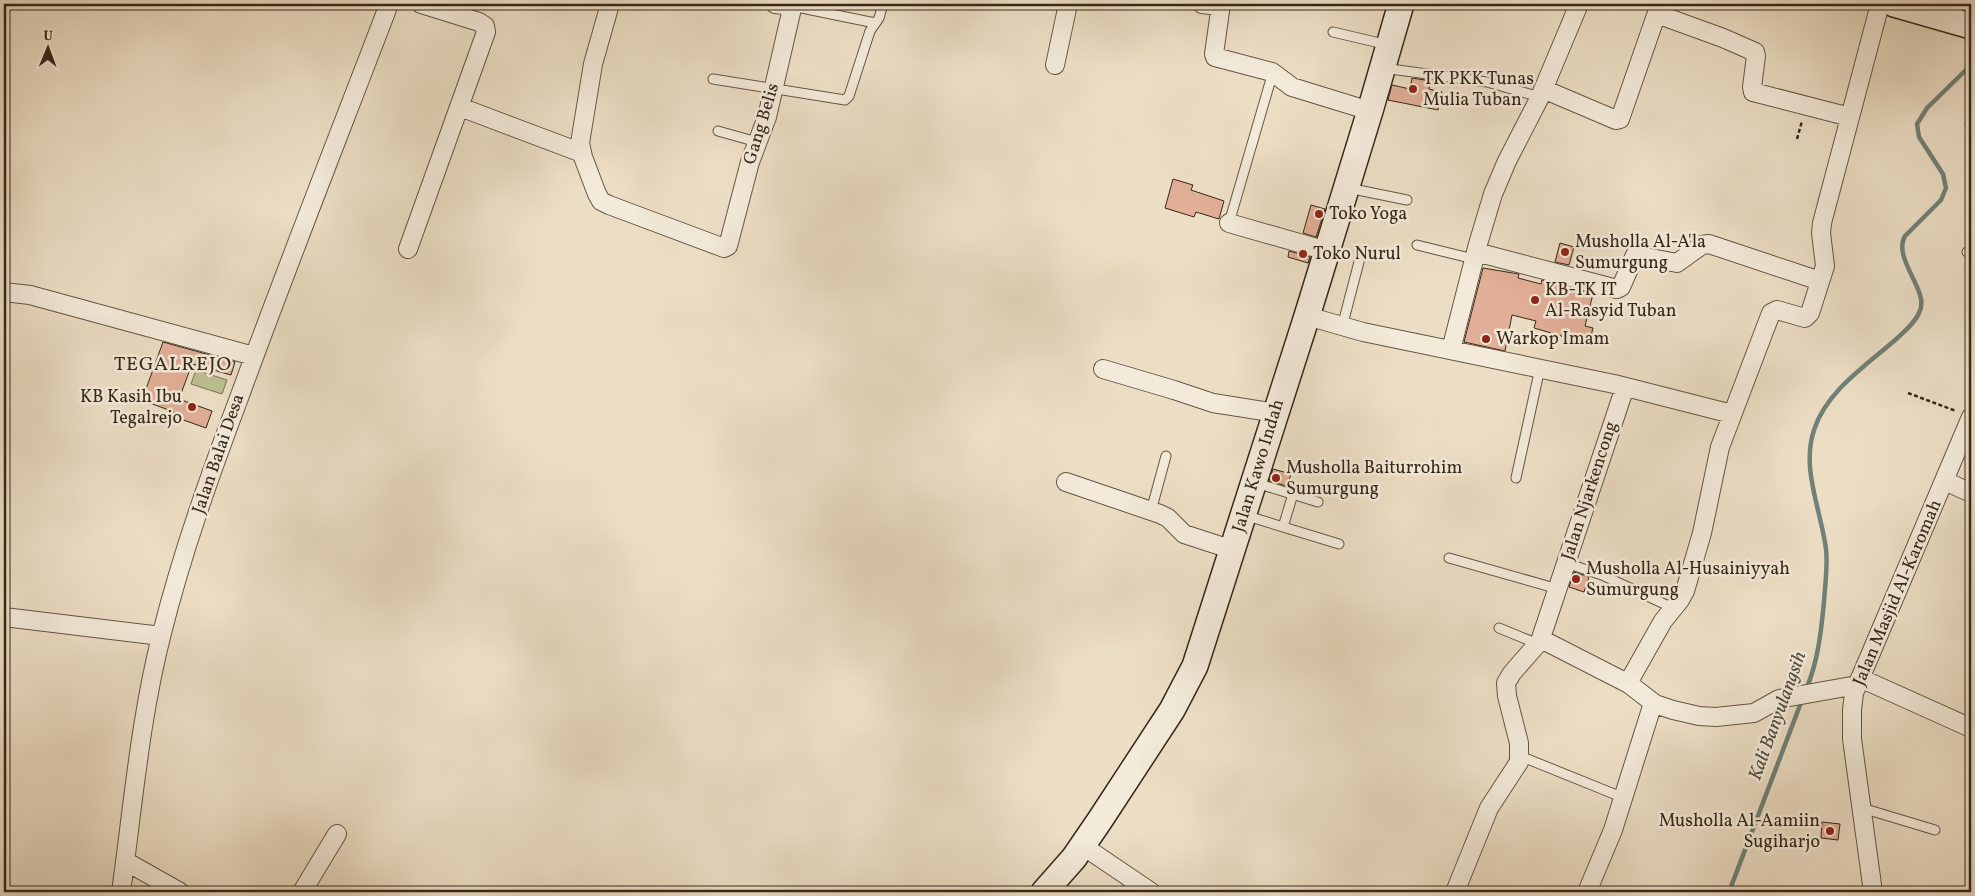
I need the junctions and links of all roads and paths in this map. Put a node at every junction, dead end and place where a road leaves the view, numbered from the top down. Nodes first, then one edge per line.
1 (389, 4) edge
2 (421, 4) edge
3 (610, 4) edge
4 (883, 4) edge
5 (1068, 4) edge
6 (1202, 4) edge
7 (1401, 4) edge
8 (1579, 4) edge
9 (1880, 4) edge
10 (787, 5) edge
11 (1220, 5) edge
12 (1902, 6) edge
13 (1659, 9) edge
14 (875, 23) junction
15 (1971, 26) edge
16 (1333, 32) dead end
17 (1386, 57) junction
18 (1055, 64) dead end
19 (1273, 72) junction
20 (713, 79) dead end
21 (773, 89) junction
22 (1541, 93) junction
23 (460, 107) junction
24 (1370, 111) junction
25 (1850, 116) junction
26 (718, 131) dead end
27 (757, 142) junction
28 (582, 153) junction
29 (1346, 188) junction
30 (1407, 200) dead end
31 (1228, 223) joint
32 (1418, 245) dead end
33 (408, 250) dead end
34 (1327, 251) junction
35 (1475, 255) junction
36 (1360, 258) dead end
37 (1820, 281) junction
38 (4, 292) edge
39 (1307, 316) junction
40 (1342, 327) junction
41 (1452, 350) junction
42 (254, 356) junction
43 (1540, 368) junction
44 (1103, 369) dead end
45 (1625, 387) junction
46 (1908, 393) dead end
47 (1276, 413) junction
48 (1732, 414) junction
49 (1967, 415) edge
50 (1166, 456) dead end
51 (1516, 478) dead end
52 (1946, 481) junction
53 (1066, 482) dead end
54 (1254, 482) junction
55 (1971, 493) edge
56 (1293, 494) junction
57 (1318, 502) dead end
58 (1151, 511) junction
59 (1244, 515) junction
60 (1283, 527) junction
61 (1339, 544) dead end
62 (1233, 550) junction
63 (1449, 558) dead end
64 (1566, 564) junction
65 (1558, 589) junction
66 (1673, 608) junction
67 (4, 617) edge
68 (1499, 628) dead end
69 (161, 636) junction
70 (1539, 642) junction
71 (1858, 682) junction
72 (1628, 683) junction
73 (1653, 703) junction
74 (1971, 728) edge
75 (1520, 756) junction
76 (1624, 798) junction
77 (1862, 808) junction
78 (1935, 830) dead end
79 (337, 834) dead end
80 (1083, 846) junction
81 (125, 861) junction
82 (121, 892) edge
83 (180, 892) edge
84 (302, 892) edge
85 (1044, 892) edge
86 (1151, 892) edge
87 (1455, 892) edge
88 (1587, 892) edge
89 (1874, 892) edge

1 - 42 street, Jalan Balai Desa
2 - 23 street
3 - 28 street
4 - 14 lane
5 - 18 street
6 - 11 street
7 - 17 street, Jalan Kawo Indah
8 - 22 street
9 - 25 street
10 - 14 lane
10 - 21 street, Gang Belis
11 - 19 street
12 - 15 street
13 - 22 street
13 - 25 street
14 - 21 lane
16 - 17 lane
17 - 22 lane
17 - 24 street, Jalan Kawo Indah
19 - 24 street
19 - 31 lane
20 - 21 lane
21 - 27 street, Gang Belis
22 - 35 street
23 - 28 street
23 - 33 street
24 - 29 street, Jalan Kawo Indah
25 - 37 street
26 - 27 lane
27 - 28 street, Gang Belis
29 - 30 lane
29 - 34 street, Jalan Kawo Indah
31 - 34 street
32 - 35 lane
34 - 39 street, Jalan Kawo Indah
35 - 37 street
35 - 41 street
36 - 40 lane
37 - 48 street
38 - 42 street
39 - 40 street
39 - 47 street, Jalan Kawo Indah
40 - 41 street
41 - 43 street
42 - 69 street, Jalan Balai Desa
43 - 45 street
43 - 51 lane
44 - 47 street
45 - 48 street
45 - 64 street, Jalan Njarkencong
46 - 49 path
47 - 54 street, Jalan Kawo Indah
48 - 66 street
49 - 52 street, Jalan Masjid Al-Karomah
50 - 58 lane
52 - 55 street
52 - 71 street, Jalan Masjid Al-Karomah
53 - 58 street
54 - 56 lane
54 - 59 street, Jalan Kawo Indah
56 - 57 lane
56 - 60 lane
58 - 62 street
59 - 60 lane
59 - 62 street, Jalan Kawo Indah
60 - 61 lane
62 - 80 street, Jalan Kawo Indah
63 - 65 lane
64 - 65 street, Jalan Njarkencong
64 - 66 lane
65 - 70 street, Jalan Njarkencong
66 - 72 street
67 - 69 street
68 - 70 lane
69 - 81 street, Jalan Balai Desa
70 - 72 street
70 - 75 street, Jalan Njarkencong
71 - 73 street
71 - 74 street
71 - 77 street, Jalan Masjid Al-Karomah
72 - 73 street
73 - 76 street
75 - 76 lane
75 - 87 street
76 - 88 street
77 - 78 lane
77 - 89 street, Jalan Masjid Al-Karomah
79 - 84 street
80 - 85 street, Jalan Kawo Indah
80 - 86 street
81 - 82 street, Jalan Balai Desa
81 - 83 street

